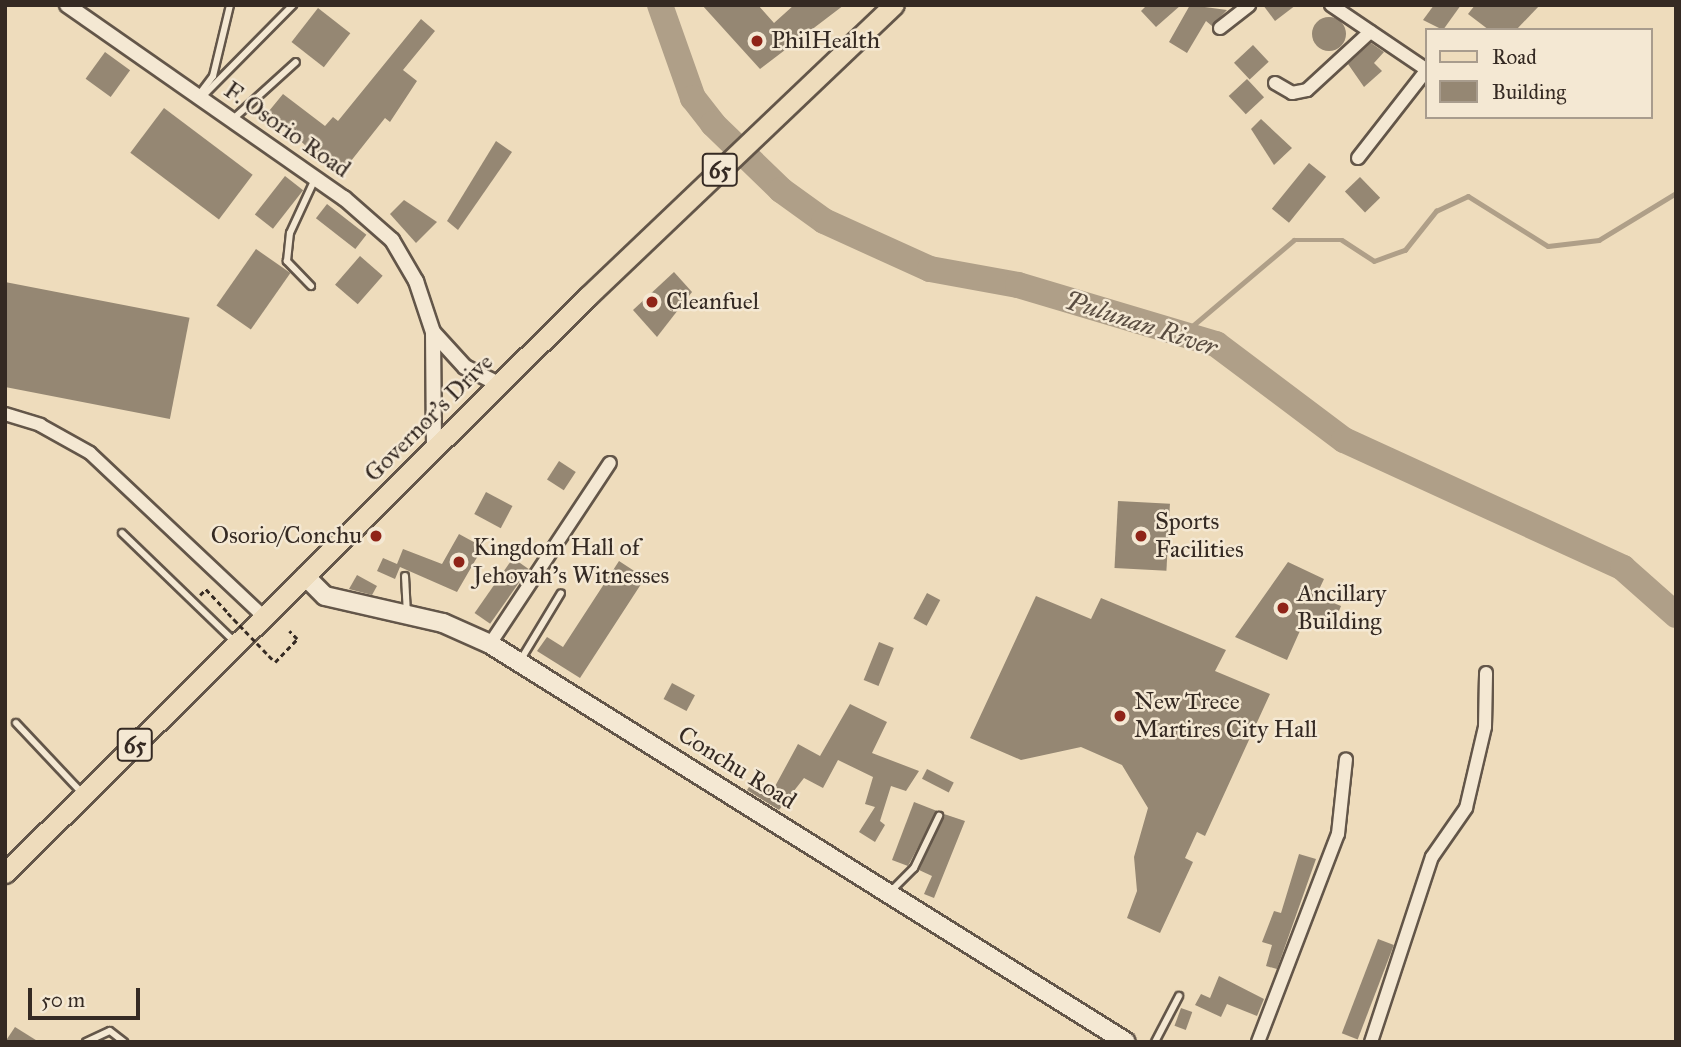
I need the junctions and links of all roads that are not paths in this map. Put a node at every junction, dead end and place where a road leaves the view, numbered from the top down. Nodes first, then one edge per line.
1 (67, 5) edge
2 (230, 5) edge
3 (293, 5) edge
4 (894, 5) edge
5 (1249, 5) edge
6 (1331, 5) edge
7 (1220, 28) dead end
8 (1370, 32) junction
9 (296, 62) dead end
10 (1426, 70) edge
11 (1426, 72) edge
12 (1275, 83) dead end
13 (200, 97) junction
14 (232, 120) junction
15 (1358, 158) dead end
16 (315, 178) junction
17 (311, 286) dead end
18 (433, 332) junction
19 (498, 384) junction
20 (5, 414) edge
21 (434, 448) junction
22 (610, 463) dead end
23 (122, 533) dead end
24 (305, 576) junction
25 (405, 576) dead end
26 (561, 593) dead end
27 (406, 614) junction
28 (264, 617) junction
29 (237, 644) junction
30 (490, 645) junction
31 (519, 662) junction
32 (1486, 673) dead end
33 (16, 723) dead end
34 (1346, 759) dead end
35 (84, 795) junction
36 (939, 816) dead end
37 (5, 873) edge
38 (889, 893) junction
39 (1179, 996) dead end
40 (86, 1042) edge
41 (124, 1042) edge
42 (1126, 1042) edge
43 (1155, 1042) edge
44 (1258, 1042) edge
45 (1371, 1042) edge

1 - 13 street, F. Osorio Road
2 - 13 lane
3 - 13 lane
4 - 19 main road, Governor's Drive / 65
5 - 7 street
6 - 8 street
8 - 10 street
8 - 12 street
9 - 14 lane
11 - 15 street
13 - 14 street, F. Osorio Road
14 - 16 street, F. Osorio Road
16 - 17 lane
16 - 18 street, F. Osorio Road
18 - 19 street, F. Osorio Road
18 - 21 street, F. Osorio Road
19 - 21 main road, Governor's Drive / 65
20 - 28 street
21 - 24 main road, Governor's Drive / 65
22 - 30 street
23 - 29 lane
24 - 27 main road, Conchu Road
24 - 28 main road, Governor's Drive / 65
25 - 27 lane
26 - 31 lane
27 - 30 main road, Conchu Road
28 - 29 main road, Governor's Drive / 65
29 - 35 main road, Governor's Drive / 65
30 - 31 main road, Conchu Road
31 - 38 main road, Conchu Road
32 - 45 street
33 - 35 lane
34 - 44 street
35 - 37 main road, Governor's Drive / 65
36 - 38 lane
38 - 42 main road, Conchu Road
39 - 43 lane
40 - 41 lane

